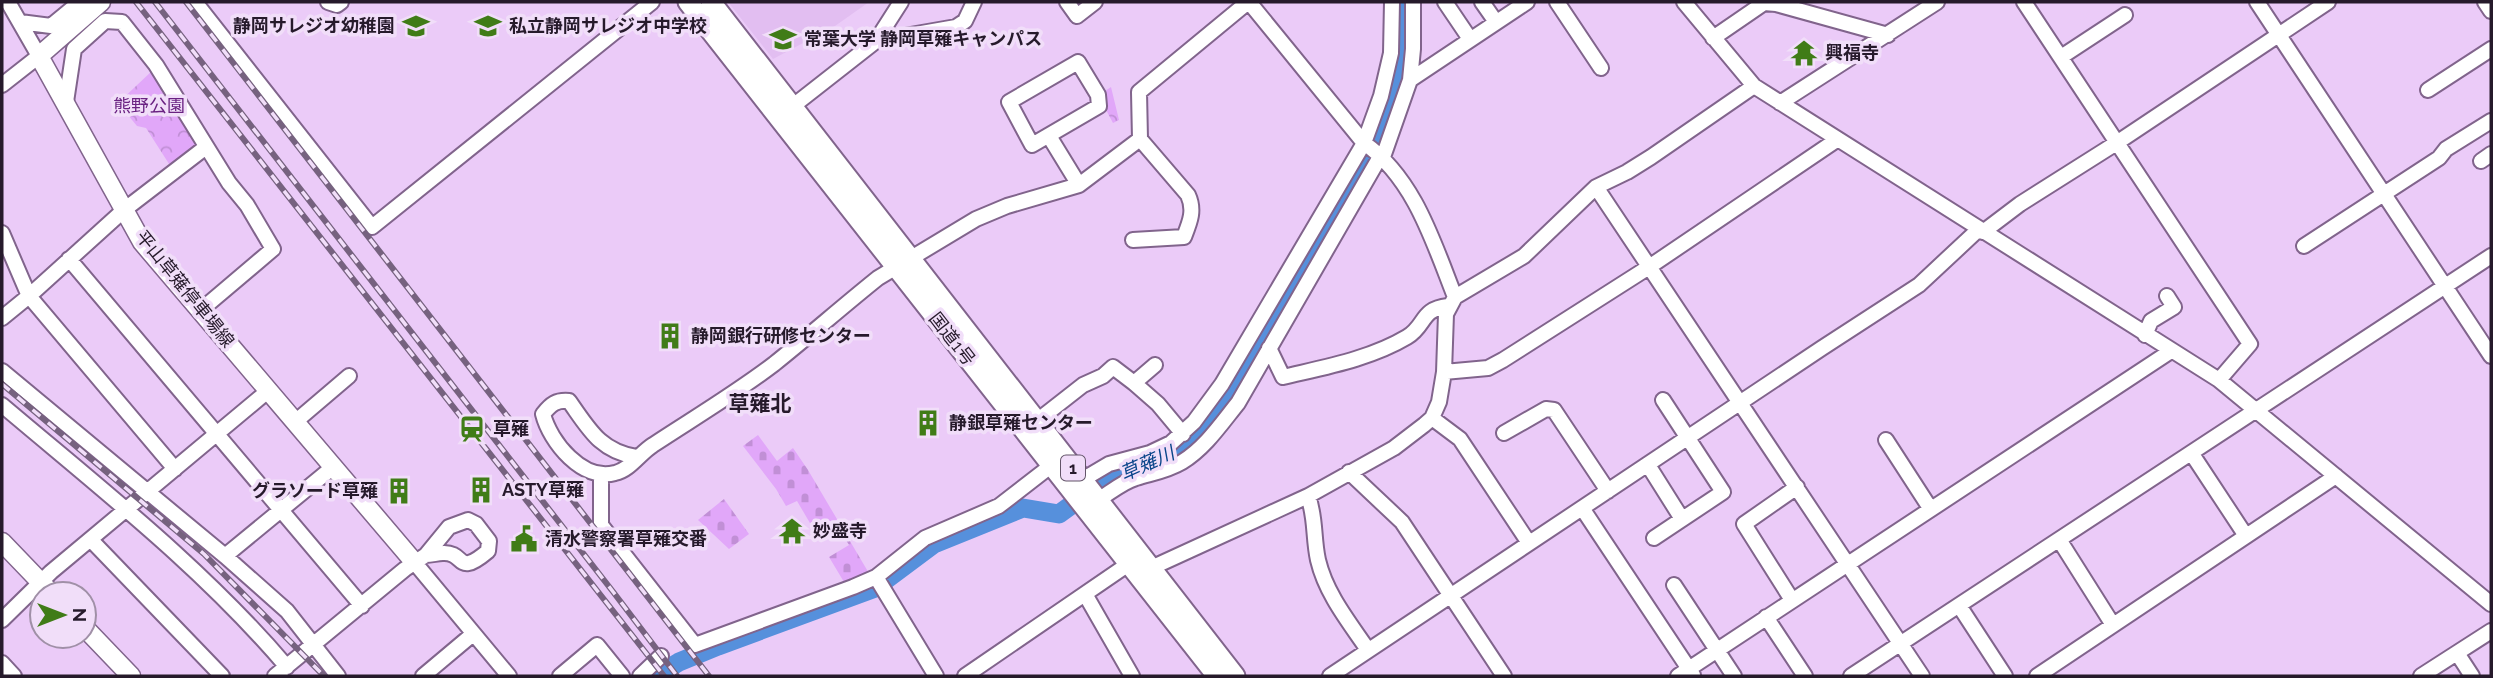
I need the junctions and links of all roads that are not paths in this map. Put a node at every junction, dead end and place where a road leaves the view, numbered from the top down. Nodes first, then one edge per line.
1 (8, 2) edge
2 (80, 2) edge
3 (100, 2) edge
4 (195, 2) edge
5 (328, 2) edge
6 (341, 2) edge
7 (652, 2) edge
8 (688, 2) edge
9 (711, 2) edge
10 (901, 2) edge
11 (974, 2) edge
12 (1067, 2) edge
13 (1095, 2) edge
14 (1249, 2) edge
15 (1392, 2) edge
16 (1413, 2) edge
17 (1445, 2) edge
18 (1482, 2) edge
19 (1527, 2) edge
20 (1557, 2) edge
21 (1684, 2) edge
22 (1813, 2) edge
23 (1937, 2) edge
24 (2257, 2) edge
25 (2328, 2) edge
26 (2485, 2) edge
27 (2030, 4) edge
28 (1797, 6) edge
29 (2491, 11) edge
30 (2125, 15) dead end
31 (20, 22) junction
32 (1496, 22) junction
33 (2279, 34) junction
34 (1888, 35) junction
35 (1713, 38) junction
36 (1471, 39) junction
37 (876, 41) junction
38 (2491, 49) edge
39 (39, 56) junction
40 (2061, 57) junction
41 (1601, 68) dead end
42 (1410, 80) junction
43 (2, 85) edge
44 (1754, 86) junction
45 (2428, 90) dead end
46 (66, 102) junction
47 (1780, 103) junction
48 (793, 106) junction
49 (2491, 121) edge
50 (1049, 136) junction
51 (1140, 139) junction
52 (1838, 139) junction
53 (2118, 142) junction
54 (1364, 143) junction
55 (206, 147) junction
56 (1382, 156) junction
57 (1079, 185) junction
58 (1596, 187) junction
59 (2384, 195) junction
60 (124, 210) junction
61 (1981, 230) junction
62 (2, 233) edge
63 (1133, 240) dead end
64 (2304, 246) dead end
65 (2491, 256) edge
66 (69, 259) junction
67 (903, 263) junction
68 (1649, 267) junction
69 (2445, 287) junction
70 (1277, 294) junction
71 (29, 296) junction
72 (2166, 296) dead end
73 (1452, 302) junction
74 (1295, 305) junction
75 (201, 310) junction
76 (2, 318) edge
77 (2145, 335) junction
78 (1269, 348) junction
79 (2171, 351) junction
80 (2491, 356) edge
81 (1155, 365) dead end
82 (2, 371) edge
83 (1444, 372) junction
84 (349, 376) dead end
85 (2219, 380) junction
86 (1134, 383) junction
87 (269, 390) junction
88 (1663, 400) dead end
89 (1740, 404) junction
90 (2, 405) edge
91 (2258, 410) junction
92 (1432, 418) junction
93 (1037, 421) junction
94 (295, 422) junction
95 (1504, 433) dead end
96 (1183, 434) junction
97 (217, 435) junction
98 (1689, 438) junction
99 (1886, 440) dead end
100 (2192, 454) junction
101 (636, 457) junction
102 (1052, 465) junction
103 (1648, 465) junction
104 (332, 468) junction
105 (175, 469) junction
106 (1349, 472) junction
107 (601, 475) junction
108 (2336, 476) junction
109 (1082, 480) junction
110 (1797, 487) junction
111 (1608, 491) junction
112 (147, 493) junction
113 (1308, 496) junction
114 (1098, 500) junction
115 (1582, 508) junction
116 (1930, 508) junction
117 (127, 510) junction
118 (280, 511) junction
119 (1682, 519) junction
120 (2246, 536) junction
121 (1654, 538) dead end
122 (91, 540) junction
123 (2060, 541) junction
124 (2, 542) edge
125 (1529, 543) junction
126 (225, 556) junction
127 (420, 559) junction
128 (1130, 563) junction
129 (1848, 563) junction
130 (1152, 568) junction
131 (876, 577) junction
132 (38, 580) edge
133 (54, 580) edge
134 (1674, 585) dead end
135 (1085, 594) junction
136 (1451, 595) junction
137 (1792, 600) junction
138 (28, 601) edge
139 (2491, 604) edge
140 (362, 606) junction
141 (1959, 607) junction
142 (1766, 617) junction
143 (2, 620) edge
144 (2113, 625) junction
145 (2491, 631) edge
146 (473, 634) junction
147 (98, 642) edge
148 (1900, 644) junction
149 (315, 645) junction
150 (1368, 650) junction
151 (1717, 650) junction
152 (2457, 653) junction
153 (661, 656) dead end
154 (2, 663) edge
155 (284, 669) edge
156 (1687, 674) edge
157 (14, 676) edge
158 (131, 676) edge
159 (222, 676) edge
160 (300, 676) edge
161 (338, 676) edge
162 (423, 676) edge
163 (509, 676) edge
164 (560, 676) edge
165 (622, 676) edge
166 (640, 676) edge
167 (936, 676) edge
168 (965, 676) edge
169 (1132, 676) edge
170 (1217, 676) edge
171 (1235, 676) edge
172 (1330, 676) edge
173 (1504, 676) edge
174 (1734, 676) edge
175 (1805, 676) edge
176 (1851, 676) edge
177 (1922, 676) edge
178 (2005, 676) edge
179 (2037, 676) edge
180 (2421, 676) edge
181 (2472, 676) edge

1 - 31 street
2 - 31 street
3 - 39 main road
4 - 7 street
5 - 6 street
8 - 67 highway, 国道1号 / 1
9 - 48 highway, 国道1号 / 1
10 - 37 street
11 - 37 street
12 - 13 street
14 - 51 street
14 - 54 street
15 - 54 street
16 - 42 street
17 - 36 street
18 - 32 street
19 - 32 street
20 - 41 street
21 - 35 street
22 - 28 street
23 - 34 street
24 - 33 street
25 - 33 street
26 - 29 street
27 - 40 street
28 - 34 street
28 - 35 street
30 - 40 street
31 - 39 street
32 - 36 street
33 - 53 street
33 - 59 street
34 - 47 street
35 - 44 street
36 - 42 street
37 - 48 street
38 - 45 street
39 - 43 street
39 - 46 main road, 平山草薙停車場線
40 - 53 street
42 - 56 street
44 - 47 street
44 - 58 street
46 - 55 street
46 - 60 main road, 平山草薙停車場線
47 - 52 street
48 - 67 highway, 国道1号 / 1
49 - 59 street
50 - 50 street
50 - 57 street
51 - 57 street
51 - 63 street
52 - 61 street
52 - 68 street
53 - 61 street
53 - 85 street
54 - 56 street
54 - 70 street
55 - 60 street
55 - 75 street
56 - 73 street
56 - 74 street
57 - 67 street
58 - 68 street
58 - 73 street
59 - 64 street
59 - 69 street
60 - 66 street
60 - 75 main road, 平山草薙停車場線
61 - 77 street
61 - 89 street
62 - 71 street
65 - 69 street
66 - 71 street
66 - 97 street
67 - 93 highway, 国道1号 / 1
67 - 101 street
67 - 102 highway, 国道1号 / 1
68 - 83 street
68 - 89 street
69 - 80 street
69 - 91 street
70 - 74 street
70 - 96 street
71 - 76 street
71 - 105 street
72 - 77 street
73 - 78 street
73 - 83 street
74 - 78 street
75 - 87 main road, 平山草薙停車場線
77 - 79 street
78 - 114 street
79 - 85 street
79 - 116 street
81 - 86 street
82 - 112 street
83 - 92 street
84 - 94 street
85 - 91 street
86 - 93 street
86 - 96 street
87 - 94 main road, 平山草薙停車場線
87 - 97 street
88 - 98 street
89 - 98 street
89 - 110 street
90 - 117 street
91 - 100 street
91 - 108 street
92 - 106 street
92 - 125 street
93 - 109 highway, 国道1号 / 1
94 - 104 main road, 平山草薙停車場線
95 - 111 street
96 - 109 street
97 - 105 street
97 - 118 street
98 - 103 street
98 - 119 street
99 - 116 street
100 - 120 street
100 - 123 street
101 - 107 street
101 - 107 street
102 - 128 highway, 国道1号 / 1
102 - 131 street
103 - 111 street
103 - 119 street
104 - 118 street
104 - 127 main road, 平山草薙停車場線
105 - 112 street
106 - 113 street
106 - 136 street
107 - 131 street
108 - 120 street
108 - 139 street
109 - 114 highway, 国道1号 / 1
110 - 129 street
110 - 137 street
111 - 115 street
112 - 117 street
112 - 126 street
113 - 130 street
113 - 150 street
114 - 130 highway, 国道1号 / 1
115 - 125 street
115 - 156 street
116 - 129 street
117 - 122 street
117 - 155 street
118 - 126 street
118 - 140 street
119 - 121 street
120 - 144 street
122 - 133 street
122 - 159 street
123 - 141 street
123 - 144 street
124 - 132 main road
125 - 136 street
126 - 149 street
127 - 140 street
127 - 146 street
128 - 130 street
128 - 135 street
128 - 170 highway, 国道1号 / 1
129 - 137 street
129 - 148 street
130 - 171 highway, 国道1号 / 1
131 - 167 street
134 - 151 street
135 - 168 street
135 - 169 street
136 - 150 street
136 - 173 street
137 - 142 street
138 - 143 street
140 - 149 street
141 - 148 street
141 - 178 street
142 - 151 street
142 - 175 street
144 - 179 street
145 - 152 street
146 - 162 street
146 - 163 street
147 - 158 main road
148 - 176 street
148 - 177 street
149 - 155 street
149 - 161 street
150 - 172 street
151 - 156 street
151 - 174 street
152 - 180 street
152 - 181 street
153 - 166 street
154 - 157 street
155 - 160 street
164 - 165 street

